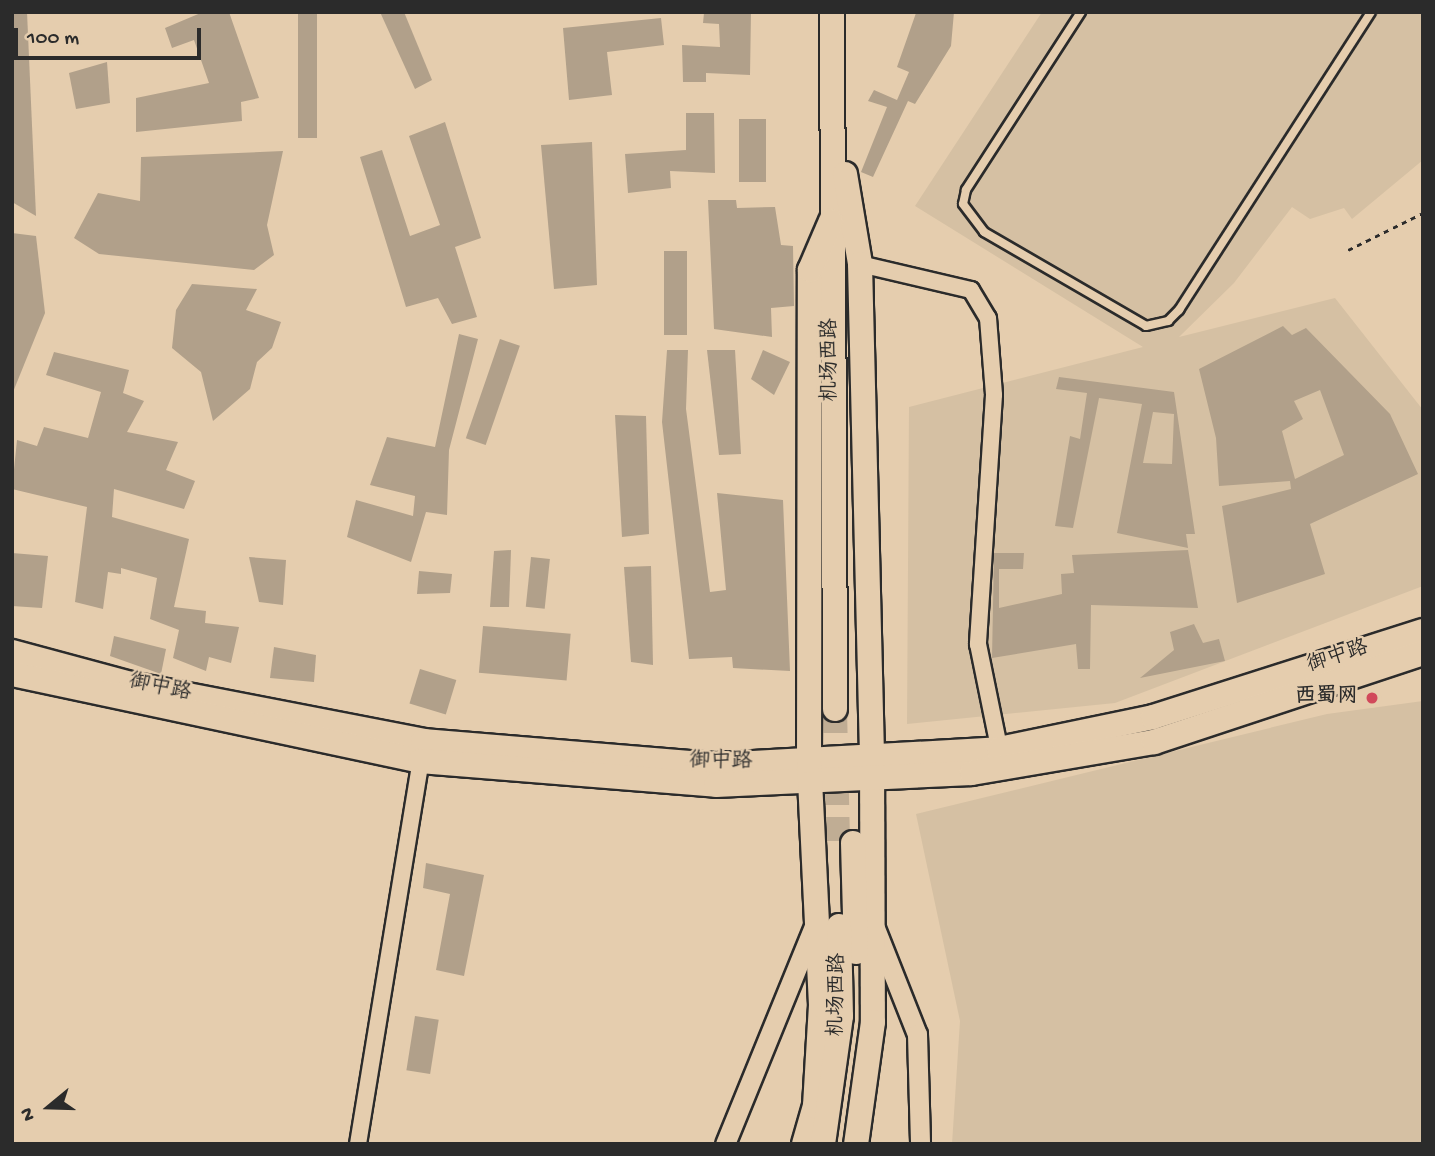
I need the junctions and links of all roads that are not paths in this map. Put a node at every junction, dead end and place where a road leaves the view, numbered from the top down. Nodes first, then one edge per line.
1 (832, 12) edge
2 (847, 12) edge
3 (1081, 12) edge
4 (1371, 12) edge
5 (845, 174) junction
6 (831, 221) junction
7 (860, 264) junction
8 (1423, 631) edge
9 (12, 652) edge
10 (1423, 653) edge
11 (12, 674) edge
12 (422, 751) junction
13 (1001, 758) junction
14 (872, 768) junction
15 (810, 771) junction
16 (817, 919) junction
17 (872, 921) junction
18 (358, 1144) edge
19 (726, 1144) edge
20 (804, 1144) edge
21 (822, 1144) edge
22 (844, 1144) edge
23 (856, 1144) edge
24 (920, 1144) edge

1 - 6 main road, 机场西路
2 - 5 main road
3 - 4 lane
5 - 6 main road, 机场西路
5 - 7 main road
6 - 15 main road
7 - 13 street
7 - 14 main road
8 - 13 main road, 御中路
9 - 12 main road, 御中路
10 - 13 main road, 御中路
11 - 12 main road, 御中路
12 - 15 main road, 御中路
12 - 18 street
13 - 14 main road, 御中路
14 - 15 main road, 御中路
14 - 17 main road
15 - 16 main road
16 - 19 street
16 - 20 main road
17 - 23 main road
17 - 24 street
21 - 22 main road, 机场西路

